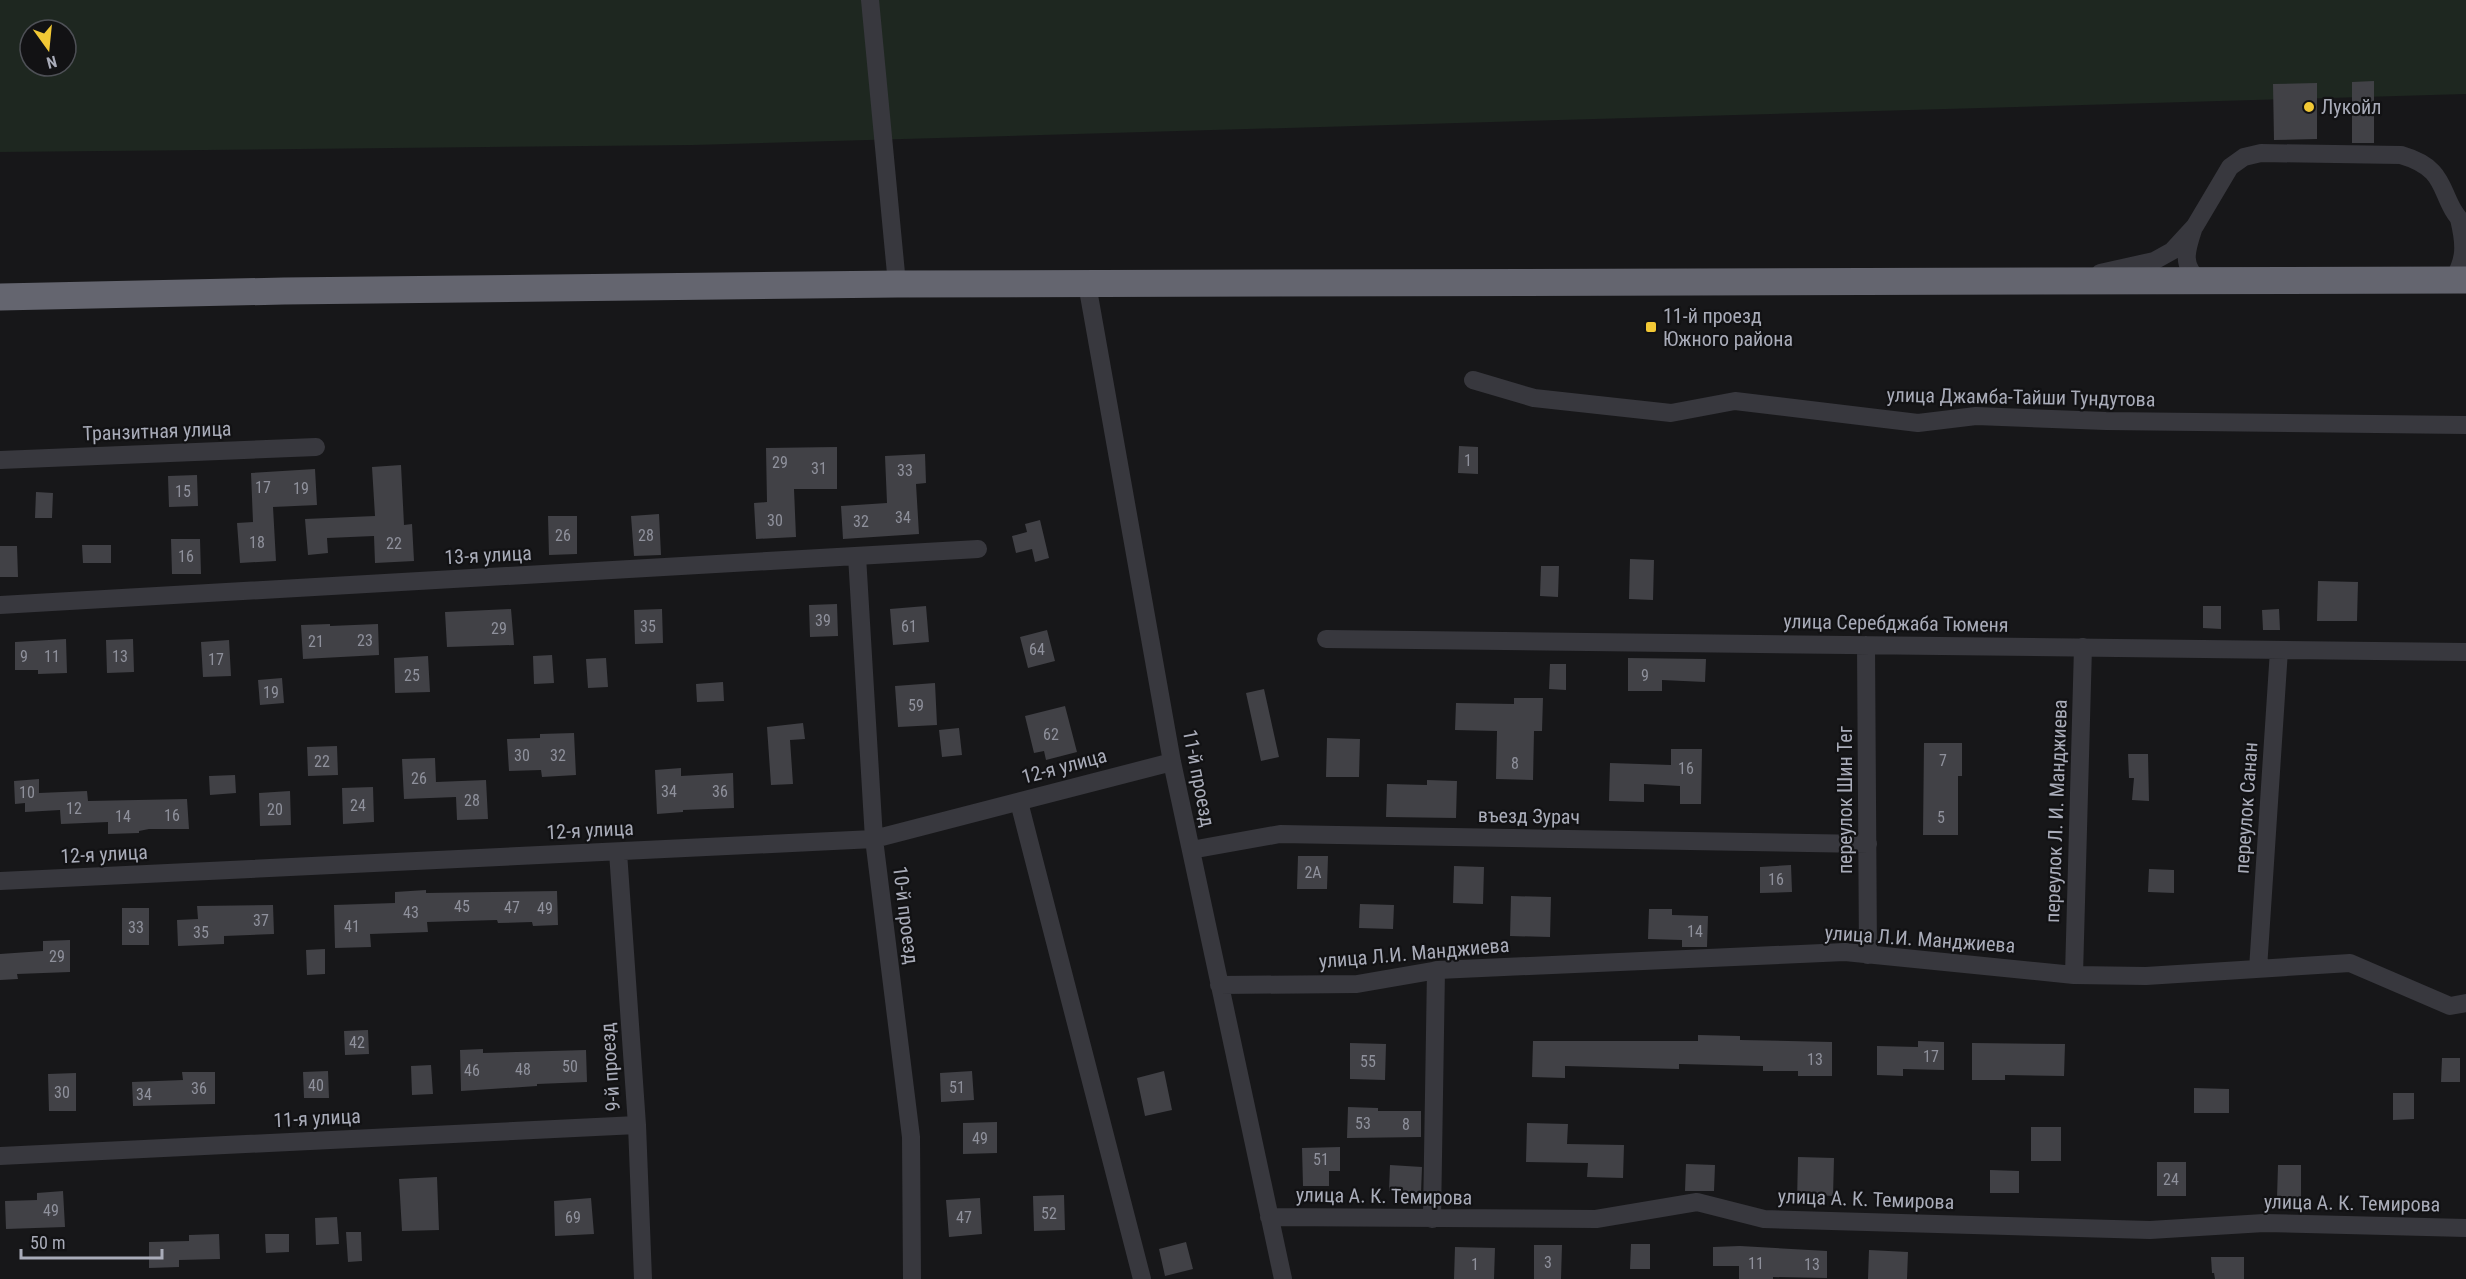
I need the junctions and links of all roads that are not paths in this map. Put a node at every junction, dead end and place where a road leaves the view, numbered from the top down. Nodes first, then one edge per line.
1 (870, 0) edge
2 (2463, 223) edge
3 (2195, 226) junction
4 (2460, 280) edge
5 (2200, 281) junction
6 (2056, 283) junction
7 (897, 284) junction
8 (1087, 284) junction
9 (0, 297) edge
10 (1473, 380) dead end
11 (2466, 425) edge
12 (316, 447) dead end
13 (0, 460) edge
14 (978, 549) dead end
15 (857, 556) junction
16 (0, 605) edge
17 (1326, 639) dead end
18 (1866, 645) junction
19 (2083, 647) junction
20 (2279, 650) junction
21 (2466, 652) edge
22 (1172, 762) junction
23 (1019, 801) junction
24 (874, 839) junction
25 (1868, 844) junction
26 (1191, 850) junction
27 (618, 852) junction
28 (0, 881) edge
29 (1868, 955) junction
30 (2258, 969) junction
31 (1436, 970) junction
32 (2074, 975) junction
33 (1219, 985) junction
34 (2466, 1003) edge
35 (637, 1125) junction
36 (0, 1156) edge
37 (1269, 1217) junction
38 (1432, 1219) junction
39 (2466, 1228) edge
40 (643, 1279) edge
41 (912, 1279) edge
42 (1143, 1279) edge
43 (1283, 1279) edge

1 - 7 street
2 - 3 street
2 - 4 street
3 - 5 street
3 - 6 street
4 - 5 highway
5 - 6 highway
6 - 8 highway
7 - 8 highway
7 - 9 highway
8 - 22 street, 11-й проезд
10 - 11 street, улица Джамба-Тайши Тундутова
12 - 13 street, Транзитная улица
14 - 15 street, 13-я улица
15 - 16 street, 13-я улица
15 - 24 street, 10-й проезд
17 - 18 street, улица Серебджаба Тюменя
18 - 19 street, улица Серебджаба Тюменя
18 - 25 street, переулок Шин Тег
19 - 20 street, улица Серебджаба Тюменя
19 - 32 street, переулок Л. И. Манджиева
20 - 21 street, улица Серебджаба Тюменя
20 - 30 street, переулок Санан
22 - 23 street, 12-я улица
22 - 26 street, 11-й проезд
23 - 24 street, 12-я улица
23 - 42 street
24 - 27 street, 12-я улица
24 - 41 street, 10-й проезд
25 - 26 street, въезд Зурач
25 - 29 street, переулок Шин Тег
26 - 33 street, 11-й проезд
27 - 28 street, 12-я улица
27 - 35 street, 9-й проезд
29 - 31 street, улица Л.И. Манджиева
29 - 32 street, улица Л.И. Манджиева
30 - 32 street, улица Л.И. Манджиева
30 - 34 street, улица Л.И. Манджиева
31 - 33 street, улица Л.И. Манджиева
31 - 38 street
33 - 37 street, 11-й проезд
35 - 36 street, 11-я улица
35 - 40 street, 9-й проезд
37 - 38 street, улица А. К. Темирова
37 - 43 street, 11-й проезд
38 - 39 street, улица А. К. Темирова

